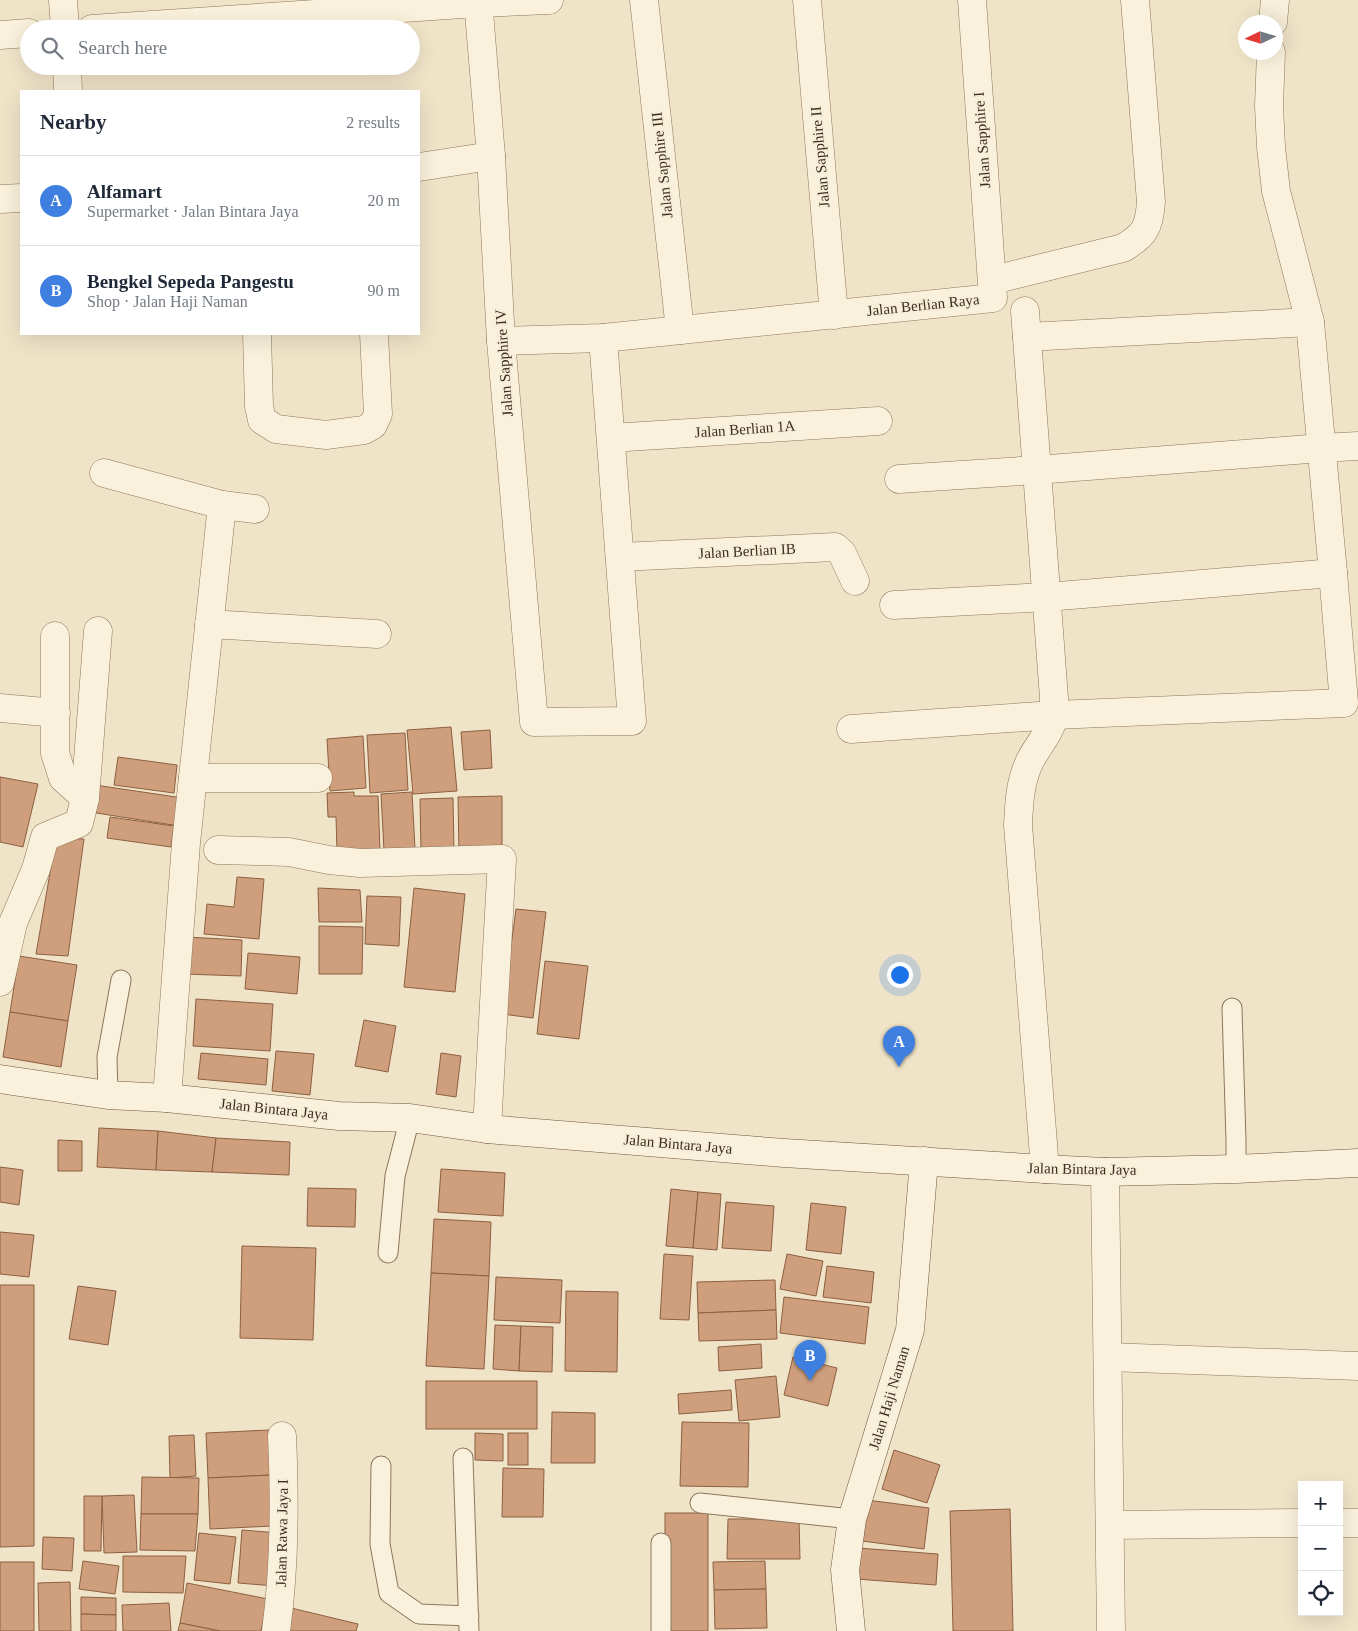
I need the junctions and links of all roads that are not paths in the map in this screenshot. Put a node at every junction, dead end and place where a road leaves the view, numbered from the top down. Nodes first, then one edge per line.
1 (63, 0) edge
2 (550, 0) edge
3 (644, 0) edge
4 (807, 0) edge
5 (972, 0) edge
6 (1135, 0) edge
7 (1275, 0) edge
8 (478, 2) edge
9 (1274, 15) edge
10 (64, 20) edge
11 (221, 20) edge
12 (20, 33) edge
13 (0, 34) edge
14 (1271, 60) edge
15 (67, 75) edge
16 (68, 90) edge
17 (492, 156) junction
18 (420, 167) edge
19 (20, 198) edge
20 (0, 199) edge
21 (993, 280) junction
22 (834, 314) junction
23 (1310, 322) junction
24 (680, 330) junction
25 (257, 335) edge
26 (374, 335) edge
27 (603, 338) junction
28 (501, 341) junction
29 (878, 421) dead end
30 (611, 438) junction
31 (1358, 446) edge
32 (1322, 448) junction
33 (1036, 470) junction
34 (104, 472) dead end
35 (899, 479) dead end
36 (222, 505) junction
37 (255, 510) dead end
38 (620, 557) junction
39 (1334, 573) junction
40 (855, 581) dead end
41 (1047, 597) junction
42 (894, 605) dead end
43 (209, 624) junction
44 (98, 632) dead end
45 (377, 634) dead end
46 (55, 636) dead end
47 (0, 708) edge
48 (56, 714) junction
49 (1054, 715) junction
50 (851, 729) dead end
51 (193, 778) junction
52 (318, 778) dead end
53 (85, 798) junction
54 (218, 850) dead end
55 (121, 980) dead end
56 (0, 982) edge
57 (1232, 1008) dead end
58 (0, 1079) edge
59 (108, 1095) junction
60 (167, 1098) junction
61 (410, 1118) junction
62 (487, 1129) junction
63 (924, 1162) junction
64 (1358, 1163) edge
65 (1236, 1169) junction
66 (1045, 1170) junction
67 (1105, 1172) junction
68 (388, 1253) dead end
69 (1108, 1357) junction
70 (1358, 1366) edge
71 (282, 1436) dead end
72 (463, 1458) dead end
73 (381, 1466) dead end
74 (700, 1502) dead end
75 (852, 1519) junction
76 (1343, 1523) edge
77 (1358, 1523) edge
78 (1298, 1524) edge
79 (1110, 1525) junction
80 (661, 1543) dead end
81 (469, 1624) edge
82 (276, 1631) edge
83 (661, 1631) edge
84 (851, 1631) edge
85 (1111, 1631) edge

1 - 10 street
2 - 8 street
3 - 24 street, Jalan Sapphire III
4 - 22 street, Jalan Sapphire II
5 - 21 street, Jalan Sapphire I
6 - 21 street, Jalan Berlian Raya
7 - 9 street
8 - 11 street
8 - 17 street, Jalan Sapphire IV
12 - 13 street
14 - 23 street
15 - 16 street
17 - 18 street
17 - 28 street, Jalan Sapphire IV
19 - 20 street
21 - 22 street, Jalan Berlian Raya
22 - 24 street, Jalan Berlian Raya
23 - 32 street
23 - 33 street
24 - 27 street, Jalan Berlian Raya
25 - 26 street
27 - 28 street, Jalan Berlian Raya
27 - 30 street
28 - 38 street, Jalan Sapphire IV
29 - 30 street, Jalan Berlian 1A
30 - 38 street
31 - 32 street
32 - 33 street
32 - 39 street
33 - 35 street
33 - 41 street
34 - 36 street
36 - 37 street
36 - 43 street
38 - 40 street, Jalan Berlian IB
39 - 41 street
39 - 49 street
41 - 42 street
41 - 49 street
43 - 45 street
43 - 51 street
44 - 53 street
46 - 48 street
47 - 48 street
48 - 53 street
49 - 50 street
49 - 66 street
51 - 52 street
51 - 60 street
53 - 56 street
54 - 62 street
55 - 59 lane
57 - 65 lane
58 - 59 street, Jalan Bintara Jaya
59 - 60 street, Jalan Bintara Jaya
60 - 61 street, Jalan Bintara Jaya
61 - 62 street, Jalan Bintara Jaya
61 - 68 lane
62 - 63 street, Jalan Bintara Jaya
63 - 66 street, Jalan Bintara Jaya
63 - 75 street, Jalan Haji Naman
64 - 65 street, Jalan Bintara Jaya
65 - 67 street, Jalan Bintara Jaya
66 - 67 street, Jalan Bintara Jaya
67 - 69 street
69 - 70 street
69 - 79 street
71 - 82 street, Jalan Rawa Jaya I
72 - 81 lane
73 - 81 lane
74 - 75 lane
75 - 84 street, Jalan Haji Naman
76 - 77 street
78 - 79 street
79 - 85 street
80 - 83 lane

